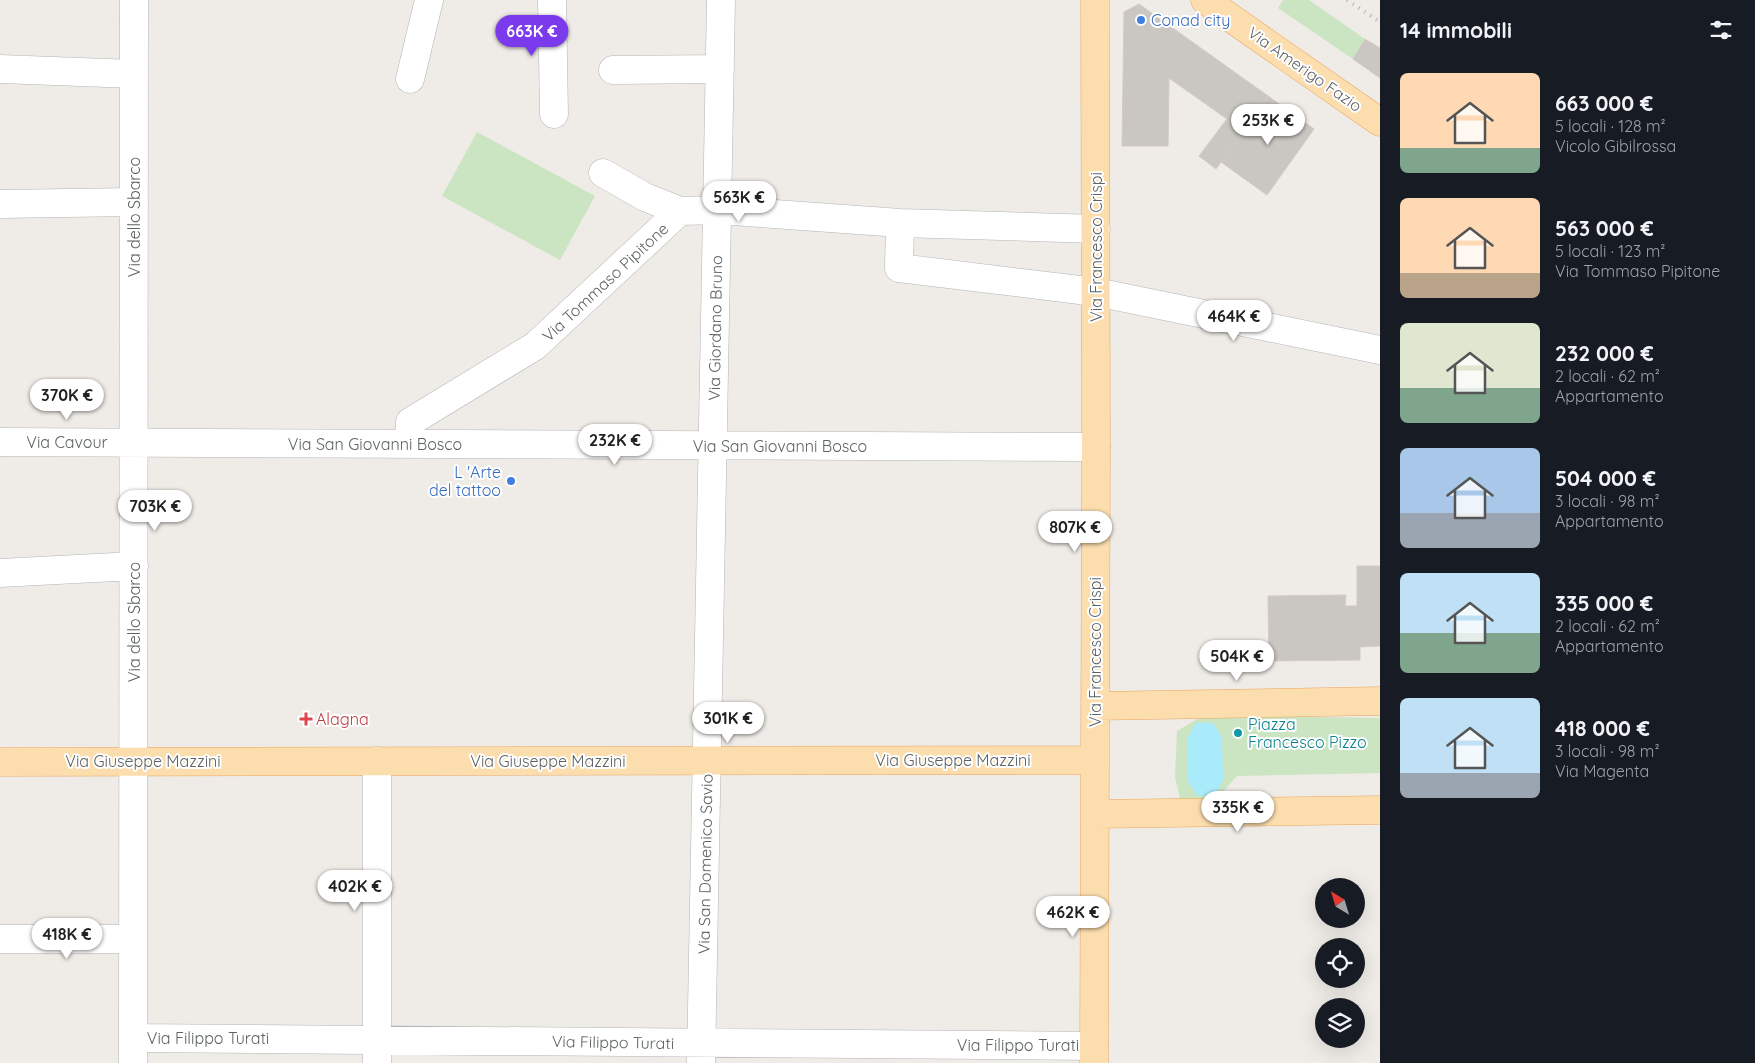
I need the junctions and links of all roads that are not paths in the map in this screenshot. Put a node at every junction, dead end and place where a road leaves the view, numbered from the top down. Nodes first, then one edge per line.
1 (134, 0) edge
2 (429, 0) edge
3 (552, 0) edge
4 (721, 0) edge
5 (1095, 0) edge
6 (1205, 0) edge
7 (0, 69) edge
8 (720, 69) junction
9 (613, 70) dead end
10 (134, 74) junction
11 (410, 79) dead end
12 (554, 114) dead end
13 (1380, 122) edge
14 (603, 173) dead end
15 (134, 202) junction
16 (0, 204) edge
17 (718, 210) junction
18 (680, 211) junction
19 (900, 223) junction
20 (1096, 229) junction
21 (1096, 292) junction
22 (1380, 350) edge
23 (0, 442) edge
24 (134, 443) junction
25 (410, 444) junction
26 (713, 446) junction
27 (1096, 447) junction
28 (134, 566) junction
29 (0, 573) edge
30 (1380, 701) edge
31 (1095, 706) junction
32 (1095, 760) junction
33 (134, 761) junction
34 (377, 761) junction
35 (707, 761) junction
36 (0, 762) edge
37 (1380, 810) edge
38 (1095, 814) junction
39 (0, 939) edge
40 (134, 939) junction
41 (133, 1050) edge
42 (377, 1051) edge
43 (702, 1053) edge
44 (1094, 1054) edge

1 - 10 street, Via dello Sbarco
2 - 11 street
3 - 12 street
4 - 8 street, Via Giordano Bruno
5 - 20 main road, Via Francesco Crispi
6 - 13 main road, Via Amerigo Fazio
7 - 10 street
8 - 9 street
8 - 17 street, Via Giordano Bruno
10 - 15 street, Via dello Sbarco
14 - 18 street
15 - 16 street
15 - 24 street, Via dello Sbarco
17 - 18 street, Via Tommaso Pipitone
17 - 19 street, Via Tommaso Pipitone
17 - 26 street, Via Giordano Bruno
18 - 25 street, Via Tommaso Pipitone
19 - 20 street, Via Tommaso Pipitone
19 - 21 street
20 - 21 main road, Via Francesco Crispi
21 - 22 street
21 - 27 main road, Via Francesco Crispi
23 - 24 street, Via Cavour
24 - 25 street, Via San Giovanni Bosco
24 - 28 street, Via dello Sbarco
25 - 26 street, Via San Giovanni Bosco
26 - 27 street, Via San Giovanni Bosco
26 - 35 street, Via San Domenico Savio
27 - 31 main road, Via Francesco Crispi
28 - 29 street
28 - 33 street, Via dello Sbarco
30 - 31 main road
31 - 32 main road, Via Francesco Crispi
32 - 35 main road, Via Giuseppe Mazzini
32 - 38 main road, Via Francesco Crispi
33 - 34 main road, Via Giuseppe Mazzini
33 - 36 main road, Via Giuseppe Mazzini
33 - 40 street, Via dello Sbarco
34 - 35 main road, Via Giuseppe Mazzini
34 - 42 street
35 - 43 street, Via San Domenico Savio
37 - 38 main road
38 - 44 main road, Via Francesco Crispi
39 - 40 street
40 - 41 street, Via dello Sbarco
41 - 42 street, Via Filippo Turati
42 - 43 street, Via Filippo Turati
43 - 44 street, Via Filippo Turati

